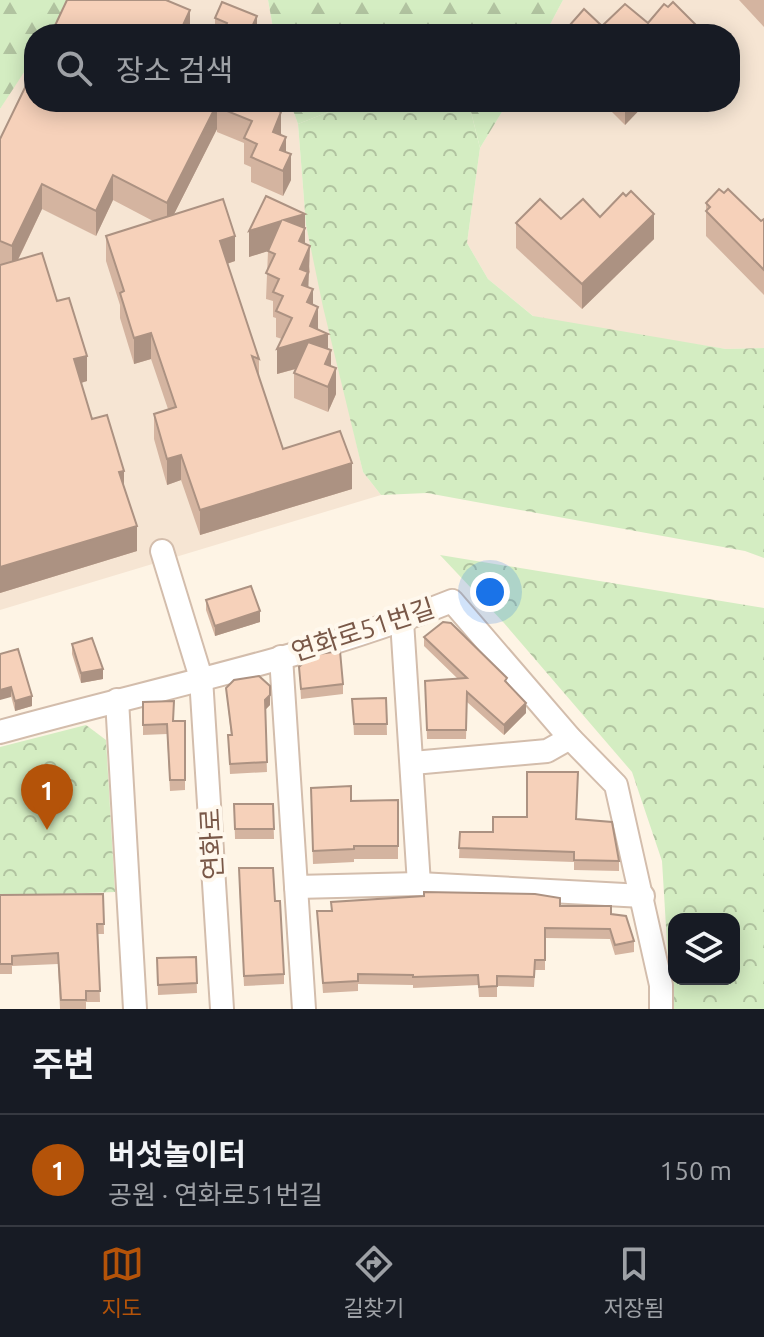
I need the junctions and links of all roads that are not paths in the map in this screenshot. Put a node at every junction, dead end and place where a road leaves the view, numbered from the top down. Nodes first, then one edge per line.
1 (162, 551) dead end
2 (402, 621) junction
3 (281, 657) junction
4 (201, 678) junction
5 (117, 700) junction
6 (0, 732) edge
7 (570, 738) junction
8 (413, 763) junction
9 (419, 884) junction
10 (296, 887) junction
11 (643, 896) junction
12 (135, 1009) edge
13 (222, 1009) edge
14 (304, 1009) edge
15 (661, 1009) edge

1 - 4 street, 연화로
2 - 3 street, 연화로51번길
2 - 7 street, 연화로51번길
2 - 8 street
3 - 4 street, 연화로51번길
3 - 10 street
4 - 5 street, 연화로51번길
4 - 13 street, 연화로
5 - 6 street, 연화로51번길
5 - 12 street
7 - 8 street
7 - 11 street, 연화로51번길
8 - 9 street
9 - 10 street
9 - 11 street
10 - 14 street
11 - 15 street, 연화로51번길

